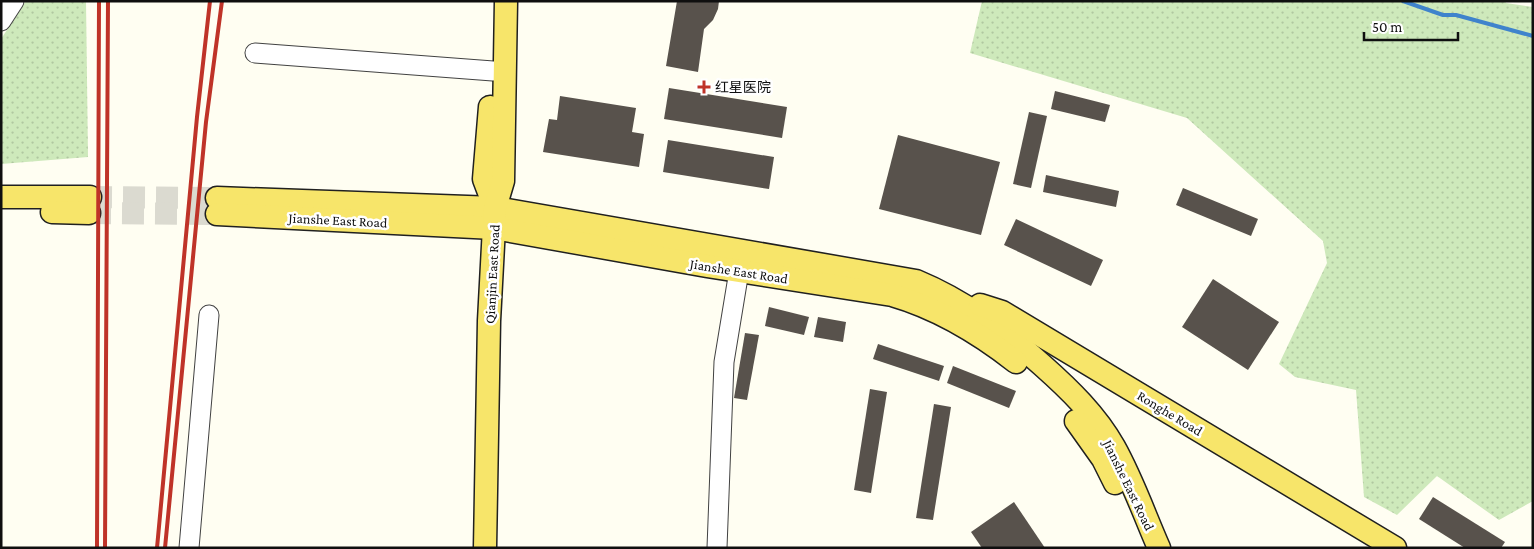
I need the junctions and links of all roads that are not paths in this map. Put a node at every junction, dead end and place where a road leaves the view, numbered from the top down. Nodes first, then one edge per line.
1 (14, 1) edge
2 (496, 1) edge
3 (506, 1) edge
4 (1, 21) edge
5 (255, 53) dead end
6 (493, 71) junction
7 (1, 197) edge
8 (217, 206) tunnel mouth
9 (1, 212) edge
10 (495, 218) junction
11 (739, 271) junction
12 (939, 291) junction
13 (209, 315) dead end
14 (188, 548) edge
15 (485, 548) edge
16 (717, 548) edge
17 (1144, 548) edge
18 (1159, 548) edge
19 (1395, 548) edge

1 - 4 street
2 - 6 main road
3 - 10 main road, Qianjin East Road
5 - 6 street
6 - 10 main road
7 - 9 main road
8 - 10 main road
10 - 11 main road, Jianshe East Road
10 - 12 main road, Jianshe East Road
10 - 15 main road, Qianjin East Road
11 - 16 street
11 - 17 main road, Jianshe East Road
12 - 18 main road, Jianshe East Road
12 - 19 main road, Ronghe Road
13 - 14 street

